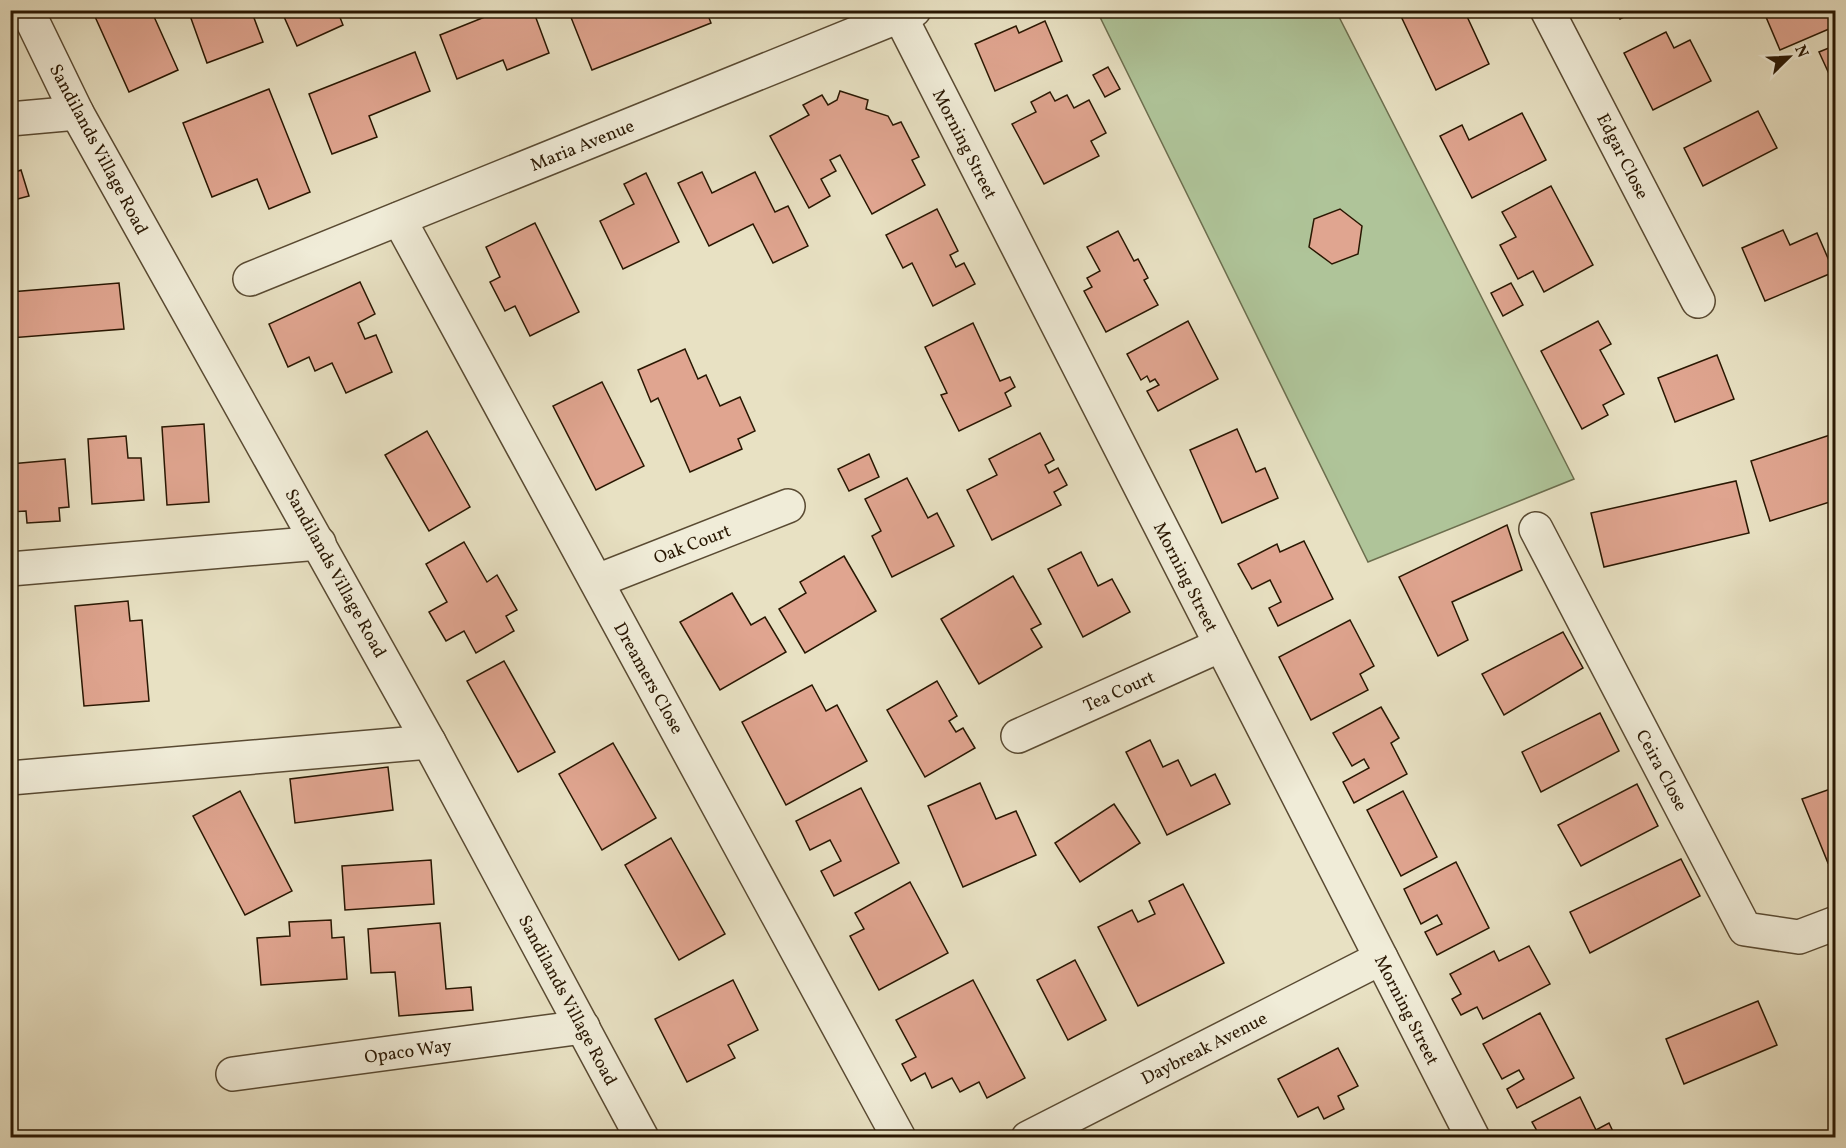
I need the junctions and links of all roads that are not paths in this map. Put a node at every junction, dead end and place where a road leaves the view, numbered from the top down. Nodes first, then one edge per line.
1 (27, 10) edge
2 (1547, 10) edge
3 (907, 13) edge
4 (77, 113) junction
5 (10, 119) edge
6 (399, 219) junction
7 (250, 279) dead end
8 (1698, 301) dead end
9 (788, 506) dead end
10 (1536, 529) dead end
11 (319, 543) junction
12 (10, 569) edge
13 (597, 581) junction
14 (1221, 645) junction
15 (1018, 736) dead end
16 (429, 742) junction
17 (10, 778) edge
18 (1836, 923) edge
19 (1380, 958) junction
20 (583, 1027) junction
21 (233, 1074) dead end
22 (642, 1137) edge
23 (899, 1137) edge
24 (1028, 1137) edge
25 (1473, 1137) edge

1 - 4 street, Sandilands Village Road
2 - 8 street, Edgar Close
3 - 6 street, Maria Avenue
3 - 14 street, Morning Street
4 - 5 street
4 - 11 street, Sandilands Village Road
6 - 7 street, Maria Avenue
6 - 13 street, Dreamers Close
9 - 13 street, Oak Court
10 - 18 street, Ceira Close
11 - 12 street
11 - 16 street, Sandilands Village Road
13 - 23 street, Dreamers Close
14 - 15 street, Tea Court
14 - 19 street, Morning Street
16 - 17 street
16 - 20 street, Sandilands Village Road
19 - 24 street, Daybreak Avenue
19 - 25 street, Morning Street
20 - 21 street, Opaco Way
20 - 22 street, Sandilands Village Road

